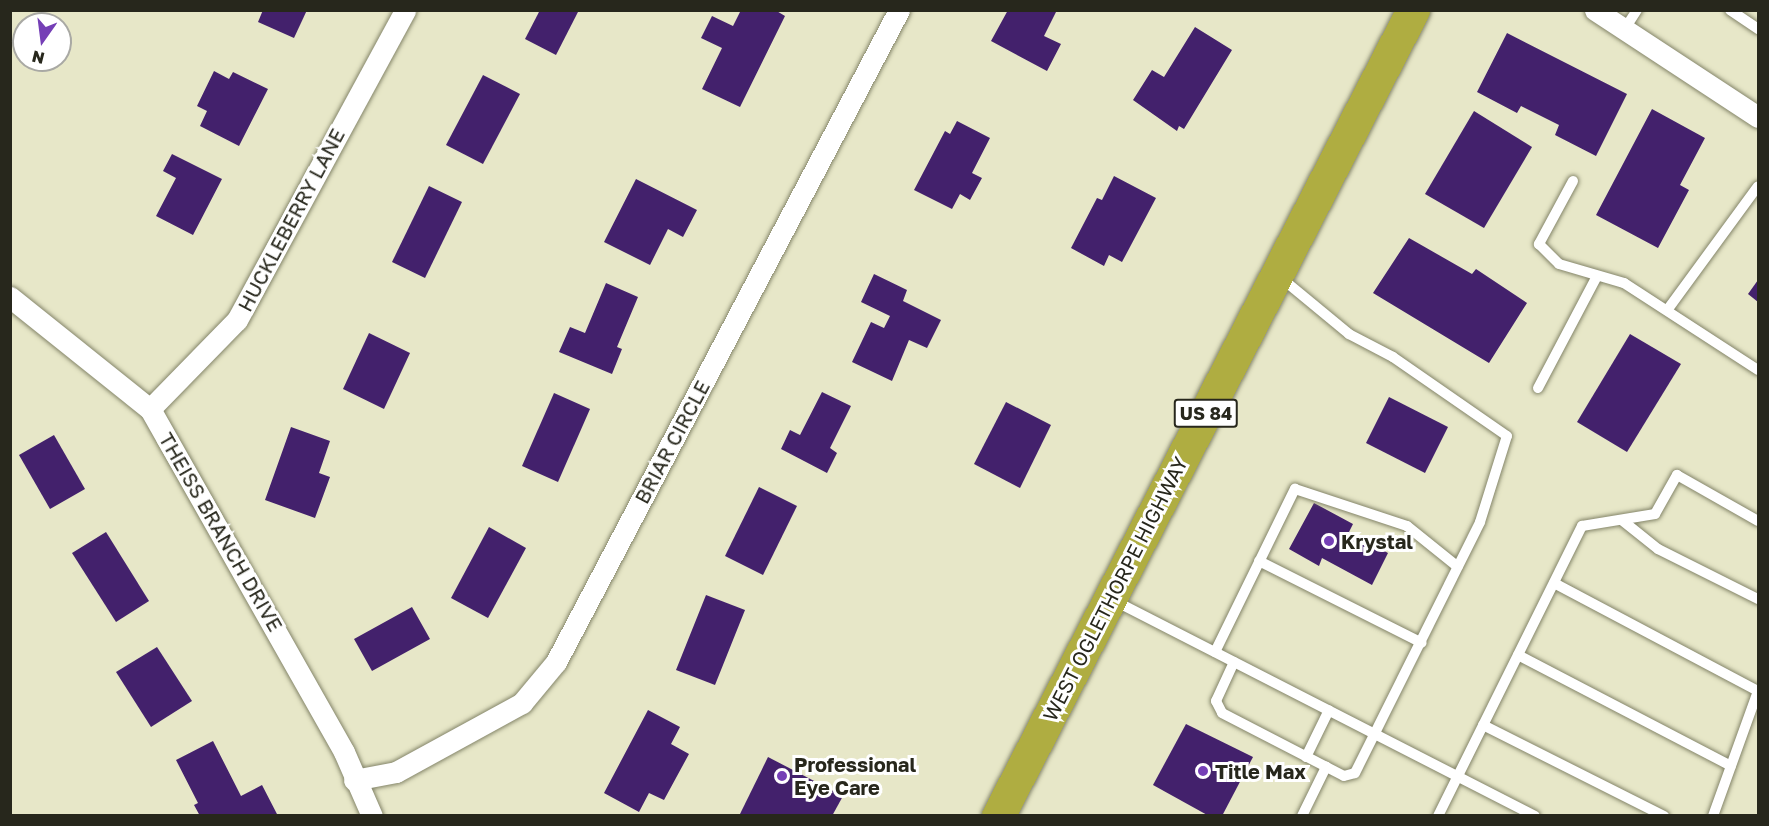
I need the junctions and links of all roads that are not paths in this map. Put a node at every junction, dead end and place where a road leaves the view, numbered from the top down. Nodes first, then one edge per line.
1 (405, 10) edge
2 (899, 10) edge
3 (1413, 10) edge
4 (1595, 10) edge
5 (1637, 10) edge
6 (1730, 10) edge
7 (1758, 29) edge
8 (1624, 30) junction
9 (1758, 117) edge
10 (1572, 182) dead end
11 (1758, 186) edge
12 (1277, 274) junction
13 (1597, 276) junction
14 (10, 297) edge
15 (1668, 309) junction
16 (1758, 370) edge
17 (1538, 388) dead end
18 (150, 409) junction
19 (1623, 521) junction
20 (1758, 521) edge
21 (1258, 561) junction
22 (1458, 567) junction
23 (1554, 583) junction
24 (1110, 599) junction
25 (1758, 599) edge
26 (1422, 643) junction
27 (1215, 652) junction
28 (1518, 656) junction
29 (1234, 662) junction
30 (1758, 691) edge
31 (1329, 710) junction
32 (1483, 725) junction
33 (1378, 734) junction
34 (1306, 757) junction
35 (1731, 766) junction
36 (1326, 767) junction
37 (1458, 775) junction
38 (354, 780) junction
39 (372, 816) edge
40 (998, 816) edge
41 (1302, 816) edge
42 (1438, 816) edge
43 (1535, 816) edge
44 (1664, 816) edge
45 (1713, 816) edge

1 - 18 street, HUCKLEBERRY LANE
2 - 38 street, BRIAR CIRCLE
3 - 12 highway, WEST OGLETHORPE HIGHWAY / US 84
4 - 8 street
5 - 8 lane
6 - 7 lane
8 - 9 street
10 - 13 lane
11 - 15 lane
12 - 22 lane
12 - 24 highway, WEST OGLETHORPE HIGHWAY / US 84
13 - 15 lane
13 - 17 lane
14 - 18 street, THEISS BRANCH DRIVE
15 - 16 lane
18 - 38 street, THEISS BRANCH DRIVE
19 - 20 lane
19 - 23 lane
19 - 25 lane
21 - 22 lane
21 - 26 lane
21 - 27 lane
22 - 26 lane
23 - 28 lane
23 - 30 lane
24 - 27 lane
24 - 40 highway, WEST OGLETHORPE HIGHWAY / US 84
26 - 33 lane
27 - 29 lane
28 - 32 lane
28 - 35 lane
29 - 31 lane
29 - 34 lane
30 - 35 lane
31 - 33 lane
31 - 34 lane
32 - 37 lane
32 - 44 lane
33 - 36 lane
33 - 37 lane
34 - 36 lane
35 - 45 lane
36 - 41 lane
37 - 42 lane
37 - 43 lane
38 - 39 street, THEISS BRANCH DRIVE

